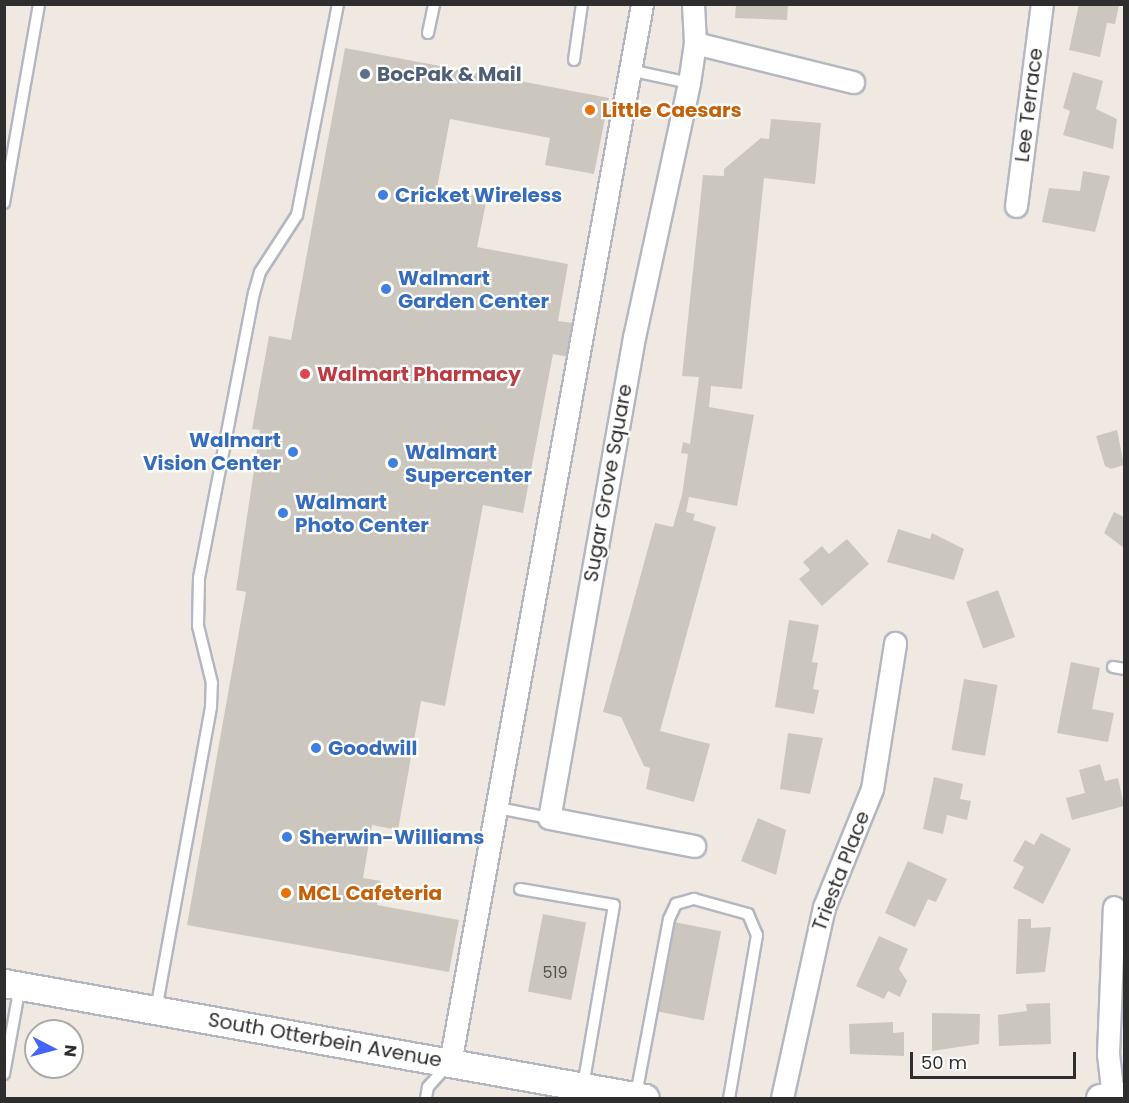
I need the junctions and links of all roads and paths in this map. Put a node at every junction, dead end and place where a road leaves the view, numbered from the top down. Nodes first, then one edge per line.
1 (39, 4) edge
2 (338, 4) edge
3 (434, 4) edge
4 (582, 4) edge
5 (642, 4) edge
6 (693, 4) edge
7 (1042, 4) edge
8 (428, 33) dead end
9 (695, 43) junction
10 (574, 60) dead end
11 (634, 71) junction
12 (852, 82) dead end
13 (689, 83) junction
14 (8, 170) edge
15 (4, 203) edge
16 (1017, 206) dead end
17 (895, 643) dead end
18 (1113, 667) dead end
19 (1125, 669) edge
20 (498, 808) junction
21 (549, 818) junction
22 (694, 846) dead end
23 (520, 889) dead end
24 (1114, 907) dead end
25 (13, 984) edge
26 (156, 1010) junction
27 (450, 1063) junction
28 (4, 1074) edge
29 (589, 1092) edge
30 (1113, 1097) edge
31 (426, 1098) edge
32 (641, 1098) edge
33 (729, 1098) edge
34 (782, 1098) edge

1 - 14 lane
2 - 26 lane
3 - 8 lane
4 - 10 lane
5 - 11 street
6 - 9 street, Sugar Grove Square
7 - 16 street, Lee Terrace
9 - 12 street
9 - 13 street, Sugar Grove Square
11 - 13 lane
11 - 20 street
13 - 21 street, Sugar Grove Square
14 - 15 lane
17 - 34 street, Triesta Place
18 - 19 lane
20 - 21 lane
20 - 27 street
21 - 22 street
23 - 29 lane
24 - 30 street
25 - 26 street, South Otterbein Avenue
25 - 28 lane
26 - 27 street, South Otterbein Avenue
27 - 29 street, South Otterbein Avenue
27 - 31 lane
29 - 32 street, South Otterbein Avenue
32 - 33 lane

